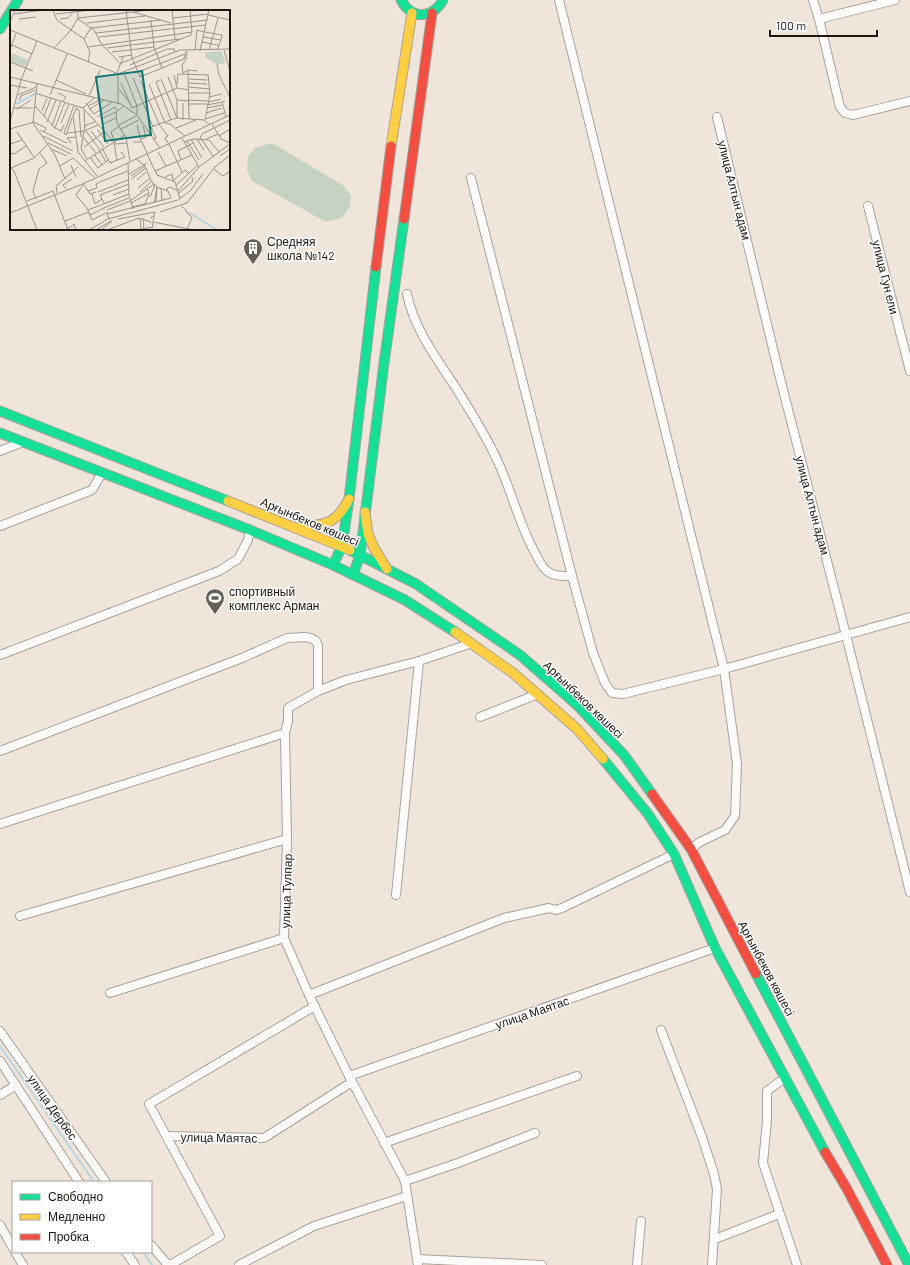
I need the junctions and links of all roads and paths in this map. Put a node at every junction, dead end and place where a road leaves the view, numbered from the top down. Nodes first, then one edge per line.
1 (18, 0) edge
2 (443, 0) edge
3 (558, 0) edge
4 (813, 0) edge
5 (895, 0) edge
6 (398, 1) edge
7 (12, 10) edge
8 (10, 13) edge
9 (412, 13) junction
10 (432, 13) junction
11 (819, 19) junction
12 (0, 29) edge
13 (910, 101) edge
14 (717, 117) dead end
15 (471, 178) dead end
16 (868, 206) dead end
17 (407, 294) dead end
18 (910, 371) edge
19 (0, 411) edge
20 (0, 433) edge
21 (23, 442) junction
22 (0, 451) edge
23 (102, 473) junction
24 (348, 499) junction
25 (365, 512) junction
26 (0, 526) edge
27 (297, 527) junction
28 (250, 530) junction
29 (342, 546) junction
30 (360, 556) junction
31 (333, 564) junction
32 (388, 570) junction
33 (353, 574) junction
34 (572, 576) junction
35 (910, 617) edge
36 (846, 635) junction
37 (472, 643) junction
38 (0, 655) edge
39 (419, 661) junction
40 (724, 669) junction
41 (318, 691) junction
42 (538, 694) junction
43 (480, 717) dead end
44 (285, 733) junction
45 (0, 751) edge
46 (0, 824) edge
47 (288, 840) junction
48 (691, 849) junction
49 (674, 854) junction
50 (910, 892) edge
51 (396, 895) dead end
52 (20, 916) dead end
53 (284, 938) junction
54 (715, 948) junction
55 (110, 993) dead end
56 (309, 995) junction
57 (315, 1006) junction
58 (661, 1030) dead end
59 (0, 1031) edge
60 (0, 1061) edge
61 (577, 1076) dead end
62 (786, 1077) junction
63 (350, 1079) junction
64 (16, 1085) junction
65 (0, 1095) edge
66 (535, 1133) dead end
67 (166, 1136) junction
68 (384, 1143) junction
69 (78, 1181) edge
70 (105, 1181) edge
71 (405, 1181) junction
72 (856, 1185) junction
73 (407, 1196) junction
74 (779, 1214) junction
75 (641, 1221) dead end
76 (0, 1225) edge
77 (715, 1239) junction
78 (12, 1246) edge
79 (152, 1246) edge
80 (16, 1253) edge
81 (127, 1253) edge
82 (418, 1262) edge
83 (23, 1265) edge
84 (135, 1265) edge
85 (169, 1265) edge
86 (239, 1265) edge
87 (542, 1265) edge
88 (636, 1265) edge
89 (712, 1265) edge
90 (797, 1265) edge
91 (887, 1265) edge
92 (909, 1265) edge

1 - 7 main road
2 - 10 main road
3 - 40 street
4 - 11 street
5 - 11 street
6 - 9 main road
8 - 12 main road
9 - 10 main road
9 - 24 main road
10 - 25 main road
11 - 13 street
14 - 36 street, улица Алтын адам
15 - 34 street
16 - 18 street, улица Гун ели
17 - 34 street
19 - 27 main road, Арғынбеков көшесі
20 - 21 main road, Арғынбеков көшесі
21 - 22 street
21 - 23 main road, Арғынбеков көшесі
23 - 26 street
23 - 28 main road, Арғынбеков көшесі
24 - 27 main road
24 - 29 main road
25 - 30 main road
25 - 32 main road
27 - 29 main road, Арғынбеков көшесі
28 - 31 main road, Арғынбеков көшесі
28 - 38 street
29 - 30 main road, Арғынбеков көшесі
29 - 31 main road
30 - 32 main road, Арғынбеков көшесі
30 - 33 main road
31 - 33 main road, Арғынбеков көшесі
32 - 48 main road, Арғынбеков көшесі
33 - 37 main road, Арғынбеков көшесі
34 - 40 street
35 - 36 street
36 - 40 street
36 - 50 street, улица Алтын адам
37 - 39 street, улица Тулпар
37 - 42 main road, Арғынбеков көшесі
39 - 41 street, улица Тулпар
39 - 51 street
40 - 48 street
41 - 44 street, улица Тулпар
41 - 45 street
42 - 43 street
42 - 49 main road, Арғынбеков көшесі
44 - 46 street
44 - 47 street, улица Тулпар
47 - 52 street
47 - 53 street, улица Тулпар
48 - 72 main road, Арғынбеков көшесі
49 - 54 main road, Арғынбеков көшесі
49 - 56 street
53 - 55 street
53 - 56 street, улица Тулпар
54 - 62 main road, Арғынбеков көшесі
54 - 63 street, улица Маятас
56 - 57 street, улица Тулпар
57 - 63 street, улица Тулпар
57 - 67 street
58 - 77 street
59 - 70 street, улица Дербес
60 - 64 street, улица Дербес
61 - 68 street
62 - 72 main road, Арғынбеков көшесі
62 - 74 street
63 - 67 street, улица Маятас
63 - 68 street, улица Тулпар
64 - 65 street
64 - 69 street, улица Дербес
66 - 71 street
67 - 85 street
68 - 71 street, улица Тулпар
71 - 73 street, улица Тулпар
72 - 91 main road, Арғынбеков көшесі
72 - 92 main road, Арғынбеков көшесі
73 - 82 street, улица Тулпар
73 - 86 street
74 - 77 street
74 - 90 street
75 - 88 street
76 - 78 street
77 - 89 street
79 - 85 street
80 - 83 street
81 - 84 street
82 - 87 street

